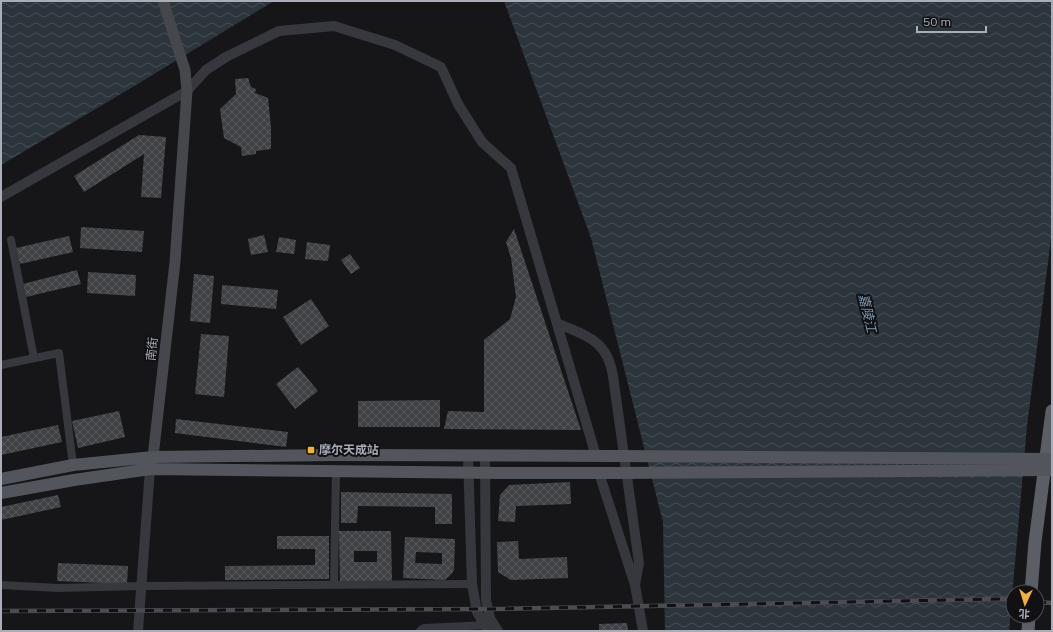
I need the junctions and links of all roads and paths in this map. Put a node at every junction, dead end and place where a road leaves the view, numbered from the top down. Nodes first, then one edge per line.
1 (163, 1) edge
2 (188, 91) junction
3 (1, 197) edge
4 (11, 240) dead end
5 (557, 323) junction
6 (34, 358) junction
7 (1, 365) edge
8 (1052, 411) edge
9 (468, 456) junction
10 (485, 456) junction
11 (596, 456) junction
12 (153, 457) junction
13 (1052, 459) edge
14 (73, 465) junction
15 (150, 470) junction
16 (1052, 470) edge
17 (336, 472) junction
18 (468, 473) junction
19 (485, 473) junction
20 (599, 473) junction
21 (1, 479) edge
22 (1, 493) edge
23 (472, 584) junction
24 (1032, 584) edge
25 (1, 585) edge
26 (334, 585) junction
27 (634, 585) junction
28 (141, 586) junction
29 (491, 628) edge
30 (138, 631) edge
31 (420, 631) edge
32 (643, 631) edge

1 - 2 main road, 南街
2 - 3 street
2 - 5 street
2 - 12 main road, 南街
4 - 6 street
5 - 11 street
5 - 27 street
6 - 7 street
6 - 14 street
8 - 24 highway
9 - 10 main road
9 - 12 main road
9 - 18 street
10 - 11 main road
10 - 19 street
11 - 13 main road, bridge
12 - 14 main road
12 - 15 main road, 南街
14 - 21 main road
15 - 17 main road
15 - 22 main road
15 - 28 street, 南街
16 - 20 main road, bridge
17 - 18 main road
17 - 26 street
18 - 19 main road
18 - 23 street
19 - 20 main road
19 - 29 street
20 - 27 street
23 - 26 street
23 - 29 street
25 - 28 street
26 - 28 street
27 - 32 street
28 - 30 street, 南街
29 - 31 street

